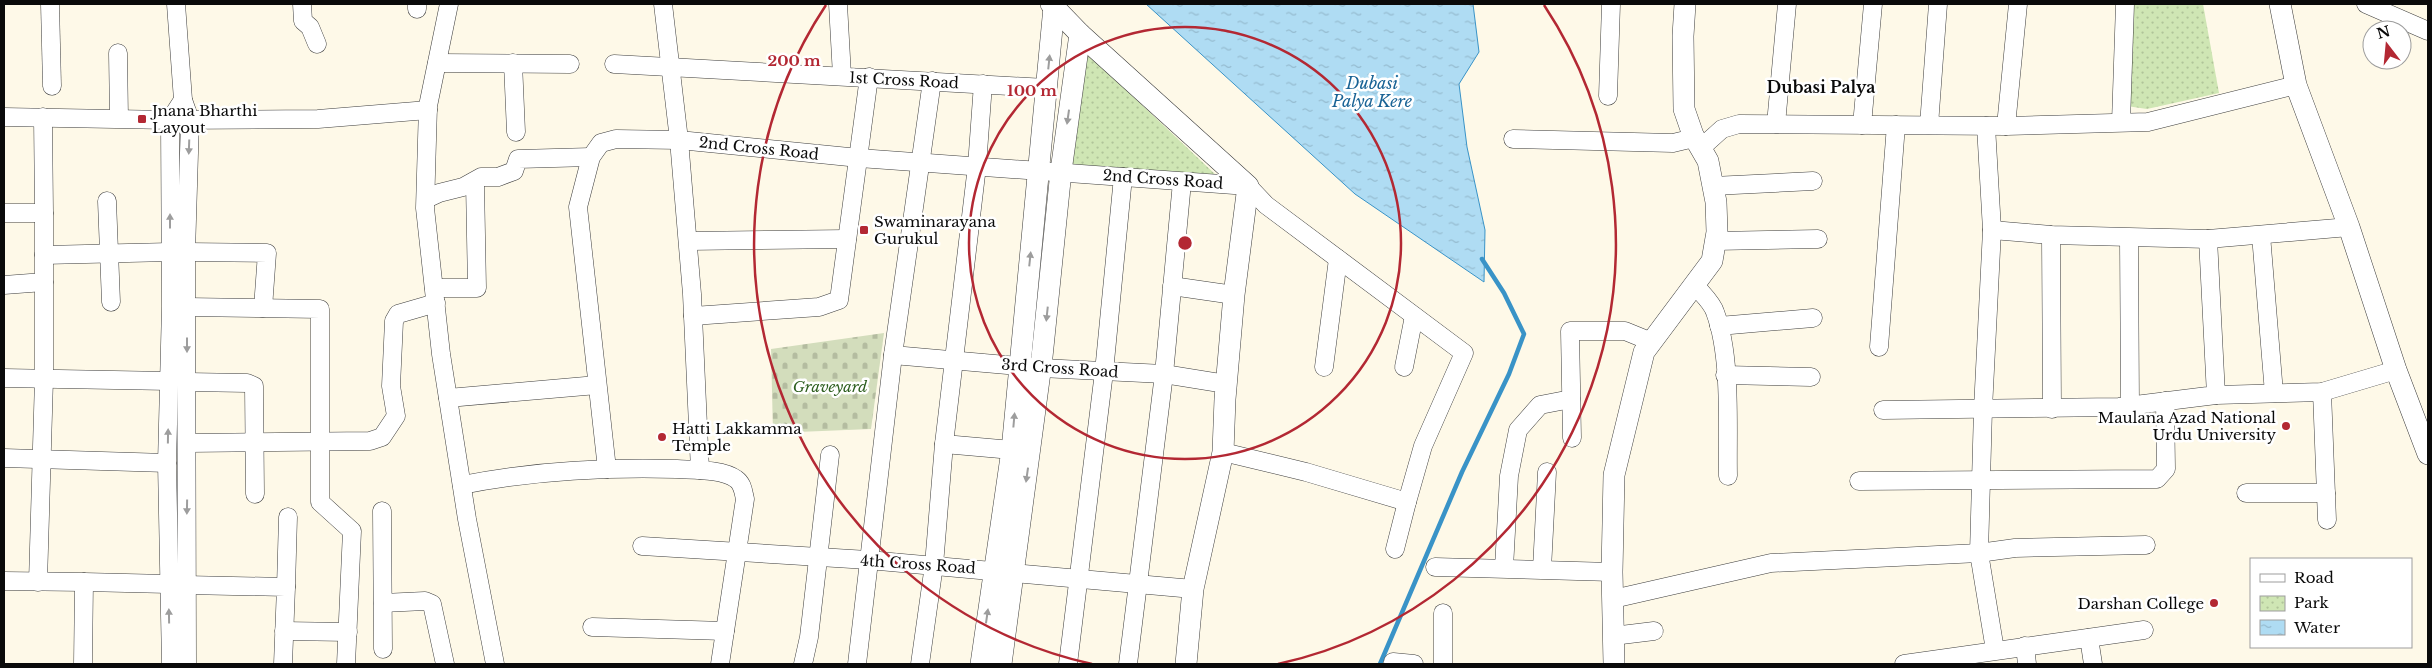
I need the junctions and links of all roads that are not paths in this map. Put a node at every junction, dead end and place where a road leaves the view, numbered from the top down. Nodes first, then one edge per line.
1 (50, 4) edge
2 (176, 4) edge
3 (302, 4) edge
4 (449, 4) edge
5 (663, 4) edge
6 (838, 4) edge
7 (1610, 4) edge
8 (1685, 4) edge
9 (1786, 4) edge
10 (1873, 4) edge
11 (1938, 4) edge
12 (2018, 4) edge
13 (2125, 4) edge
14 (2280, 4) edge
15 (2366, 4) edge
16 (1052, 5) edge
17 (2428, 30) edge
18 (1080, 34) junction
19 (317, 44) dead end
20 (118, 53) dead end
21 (437, 63) junction
22 (513, 63) junction
23 (570, 64) dead end
24 (614, 64) dead end
25 (671, 67) junction
26 (842, 76) junction
27 (869, 77) junction
28 (932, 81) junction
29 (983, 84) junction
30 (2296, 85) junction
31 (52, 86) dead end
32 (1046, 88) junction
33 (1608, 96) dead end
34 (183, 100) junction
35 (428, 110) junction
36 (4, 117) edge
37 (43, 117) junction
38 (119, 118) junction
39 (170, 120) junction
40 (190, 120) junction
41 (2121, 122) junction
42 (1776, 124) junction
43 (1862, 125) junction
44 (1896, 125) junction
45 (1929, 125) junction
46 (1986, 126) junction
47 (2006, 126) junction
48 (516, 132) dead end
49 (1513, 139) dead end
50 (679, 140) junction
51 (1697, 143) junction
52 (591, 157) junction
53 (859, 158) junction
54 (921, 162) junction
55 (977, 166) junction
56 (1038, 170) junction
57 (1061, 171) junction
58 (1123, 177) junction
59 (1814, 181) dead end
60 (475, 182) junction
61 (1182, 182) junction
62 (1248, 186) junction
63 (1713, 186) junction
64 (426, 199) junction
65 (107, 201) dead end
66 (4, 213) edge
67 (44, 213) junction
68 (2349, 227) junction
69 (1992, 230) junction
70 (2051, 235) junction
71 (2261, 235) junction
72 (2129, 238) junction
73 (847, 239) junction
74 (1818, 239) dead end
75 (2208, 239) junction
76 (688, 241) junction
77 (1715, 242) junction
78 (178, 252) junction
79 (109, 253) junction
80 (44, 255) junction
81 (1338, 259) junction
82 (44, 282) junction
83 (4, 285) edge
84 (1694, 285) junction
85 (1172, 286) junction
86 (1234, 294) junction
87 (435, 296) junction
88 (111, 302) dead end
89 (187, 307) junction
90 (263, 308) junction
91 (693, 316) junction
92 (1414, 316) junction
93 (1813, 318) dead end
94 (1719, 326) junction
95 (1652, 342) junction
96 (1879, 346) dead end
97 (893, 355) junction
98 (955, 360) junction
99 (1019, 366) junction
100 (1324, 367) dead end
101 (1404, 367) dead end
102 (1041, 368) junction
103 (2396, 370) junction
104 (1104, 372) junction
105 (1164, 374) junction
106 (1725, 375) junction
107 (1811, 377) dead end
108 (4, 378) edge
109 (44, 379) junction
110 (169, 381) junction
111 (188, 382) junction
112 (1226, 384) junction
113 (597, 385) junction
114 (2322, 392) junction
115 (2274, 393) junction
116 (2216, 395) junction
117 (448, 398) junction
118 (1571, 399) junction
119 (2165, 401) junction
120 (2130, 406) junction
121 (1983, 409) junction
122 (2052, 409) junction
123 (1883, 410) dead end
124 (1572, 438) dead end
125 (320, 440) junction
126 (255, 442) junction
127 (188, 443) junction
128 (944, 444) junction
129 (1012, 450) junction
130 (1223, 452) junction
131 (2428, 454) edge
132 (830, 455) dead end
133 (4, 458) edge
134 (42, 459) junction
135 (167, 463) junction
136 (607, 469) junction
137 (700, 470) junction
138 (1547, 472) dead end
139 (1728, 476) dead end
140 (1980, 481) junction
141 (1859, 482) dead end
142 (462, 485) junction
143 (2246, 493) dead end
144 (2326, 493) junction
145 (255, 494) dead end
146 (1407, 502) junction
147 (382, 511) dead end
148 (288, 517) dead end
149 (2326, 520) dead end
150 (2146, 545) dead end
151 (642, 546) dead end
152 (1395, 549) dead end
153 (736, 553) junction
154 (1979, 553) junction
155 (817, 558) junction
156 (868, 560) junction
157 (934, 565) junction
158 (1434, 567) dead end
159 (1504, 568) junction
160 (1542, 569) junction
161 (1004, 571) junction
162 (1612, 572) junction
163 (1078, 578) junction
164 (4, 581) edge
165 (38, 582) junction
166 (84, 582) junction
167 (168, 584) junction
168 (1139, 584) junction
169 (186, 585) junction
170 (286, 587) junction
171 (1193, 589) junction
172 (1613, 599) junction
173 (382, 603) junction
174 (1443, 614) dead end
175 (592, 627) dead end
176 (2144, 630) dead end
177 (284, 631) junction
178 (725, 631) junction
179 (1654, 631) dead end
180 (348, 632) junction
181 (1613, 636) junction
182 (2089, 638) junction
183 (2025, 646) junction
184 (384, 649) dead end
185 (1995, 650) junction
186 (1393, 662) dead end
187 (1935, 662) edge
188 (83, 664) edge
189 (170, 664) edge
190 (187, 664) edge
191 (283, 664) edge
192 (346, 664) edge
193 (445, 664) edge
194 (495, 664) edge
195 (720, 664) edge
196 (803, 664) edge
197 (857, 664) edge
198 (920, 664) edge
199 (980, 664) edge
200 (1001, 664) edge
201 (1068, 664) edge
202 (1128, 664) edge
203 (1186, 664) edge
204 (1414, 664) edge
205 (1444, 664) edge
206 (1614, 664) edge
207 (1904, 664) edge
208 (2027, 664) edge
209 (2094, 664) edge

1 - 31 street
2 - 34 street
3 - 19 street
4 - 21 street
5 - 25 street
6 - 26 street
7 - 33 street
8 - 51 street
9 - 42 street
10 - 43 street
11 - 45 street
12 - 47 street
13 - 41 street
14 - 30 street
15 - 17 street
16 - 18 street
32 -> 16 street
18 -> 57 street
18 - 62 street
20 - 38 street
21 - 22 street
21 - 35 street
22 - 23 street
22 - 48 street
24 - 25 street, 1st Cross Road
25 - 26 street, 1st Cross Road
25 - 50 street
26 - 27 street, 1st Cross Road
27 - 28 street, 1st Cross Road
27 - 53 street
28 - 29 street, 1st Cross Road
28 - 54 street
29 - 32 street, 1st Cross Road
29 - 55 street
30 - 41 street
30 - 68 street
32 - 56 street
34 - 39 street
34 - 40 street
35 - 40 street
35 - 64 street
36 - 37 street
37 - 38 street
37 - 67 street
38 - 39 street
39 - 40 street
78 -> 39 street
40 -> 78 street
41 - 47 street
42 - 43 street
42 - 51 street
43 - 44 street
44 - 45 street
44 - 96 street
45 - 46 street
46 - 47 street
46 - 69 street
49 - 51 street
50 - 52 street, 2nd Cross Road
50 - 53 street, 2nd Cross Road
50 - 76 street
51 - 63 street
52 - 60 street
52 - 113 street
53 - 54 street, 2nd Cross Road
53 - 73 street
54 - 55 street, 2nd Cross Road
54 - 97 street
55 - 56 street, 2nd Cross Road
55 - 98 street
56 - 57 street, 2nd Cross Road
99 -> 56 street
57 - 58 street, 2nd Cross Road
57 -> 102 street
58 - 61 street, 2nd Cross Road
58 - 104 street
59 - 63 street
60 - 64 street
60 - 87 street
61 - 62 street, 2nd Cross Road
61 - 85 street
62 - 81 street
62 - 86 street
63 - 77 street
64 - 87 street
65 - 79 street
66 - 67 street
67 - 80 street
68 - 71 street
68 - 103 street
69 - 70 street
69 - 121 street
70 - 72 street
70 - 122 street
71 - 75 street
71 - 115 street
72 - 75 street
72 - 120 street
73 - 76 street
73 - 91 street
74 - 77 street
75 - 116 street
76 - 91 street
77 - 84 street
78 - 79 street
78 - 89 street
78 - 90 street
78 - 110 street
79 - 80 street
79 - 88 street
80 - 82 street
81 - 92 street
81 - 100 street
82 - 83 street
82 - 109 street
84 - 94 street
84 - 95 street
85 - 86 street
85 - 105 street
86 - 112 street
87 - 117 street
87 - 125 street
89 - 90 street
89 -> 111 street
90 - 125 street
91 - 137 street
92 - 101 street
92 - 146 street
93 - 94 street
94 - 106 street
95 - 118 street
95 - 162 street
97 - 98 street, 3rd Cross Road
97 - 156 street
98 - 99 street, 3rd Cross Road
98 - 128 street
99 - 102 street, 3rd Cross Road
129 -> 99 street
102 - 104 street, 3rd Cross Road
102 -> 161 street
103 - 114 street
103 - 131 street
104 - 105 street, 3rd Cross Road
104 - 163 street
105 - 112 street, 3rd Cross Road
105 - 168 street
106 - 107 street
106 - 139 street
108 - 109 street
109 - 110 street
109 - 134 street
135 -> 110 street
111 - 126 street
111 - 127 street
112 - 130 street
113 - 117 street
113 - 136 street
114 - 115 street
114 - 144 street
115 - 116 street
116 - 119 street
117 - 142 street
118 - 124 street
118 - 159 street
119 - 120 street
119 - 140 street
120 - 122 street
121 - 122 street
121 - 123 street
121 - 140 street
125 - 126 street
125 - 180 street
126 - 127 street
126 - 145 street
127 -> 169 street
128 - 129 street
128 - 157 street
129 - 161 street
130 - 146 street
130 - 171 street
132 - 155 street
133 - 134 street
134 - 135 street
134 - 165 street
135 - 167 street
136 - 137 street
136 - 142 street
137 - 153 street
138 - 160 street
140 - 141 street
140 - 154 street
142 - 194 street
143 - 144 street
144 - 149 street
146 - 152 street
147 - 173 street
148 - 170 street
150 - 154 street
151 - 153 street, 4th Cross Road
153 - 155 street, 4th Cross Road
153 - 178 street
154 - 172 street
154 - 185 street
155 - 156 street, 4th Cross Road
155 - 196 street
156 - 157 street, 4th Cross Road
156 - 197 street
157 - 161 street, 4th Cross Road
157 - 198 street
158 - 159 street
159 - 160 street
160 - 162 street
161 - 163 street, 4th Cross Road
199 -> 161 street
161 - 200 street
162 - 172 street
163 - 168 street, 4th Cross Road
163 - 201 street
164 - 165 street
165 - 166 street
166 - 167 street
166 - 188 street
189 -> 167 street
168 - 171 street, 4th Cross Road
168 - 202 street
169 - 170 street
169 - 190 street
170 - 177 street
171 - 203 street
172 - 181 street
173 - 184 street
173 - 193 street
174 - 205 street
175 - 178 street
176 - 182 street
177 - 180 street
177 - 191 street
178 - 195 street
179 - 181 street
180 - 192 street
181 - 206 street
182 - 183 street
182 - 209 street
183 - 185 street
183 - 208 street
185 - 187 street
186 - 204 street
187 - 207 street

